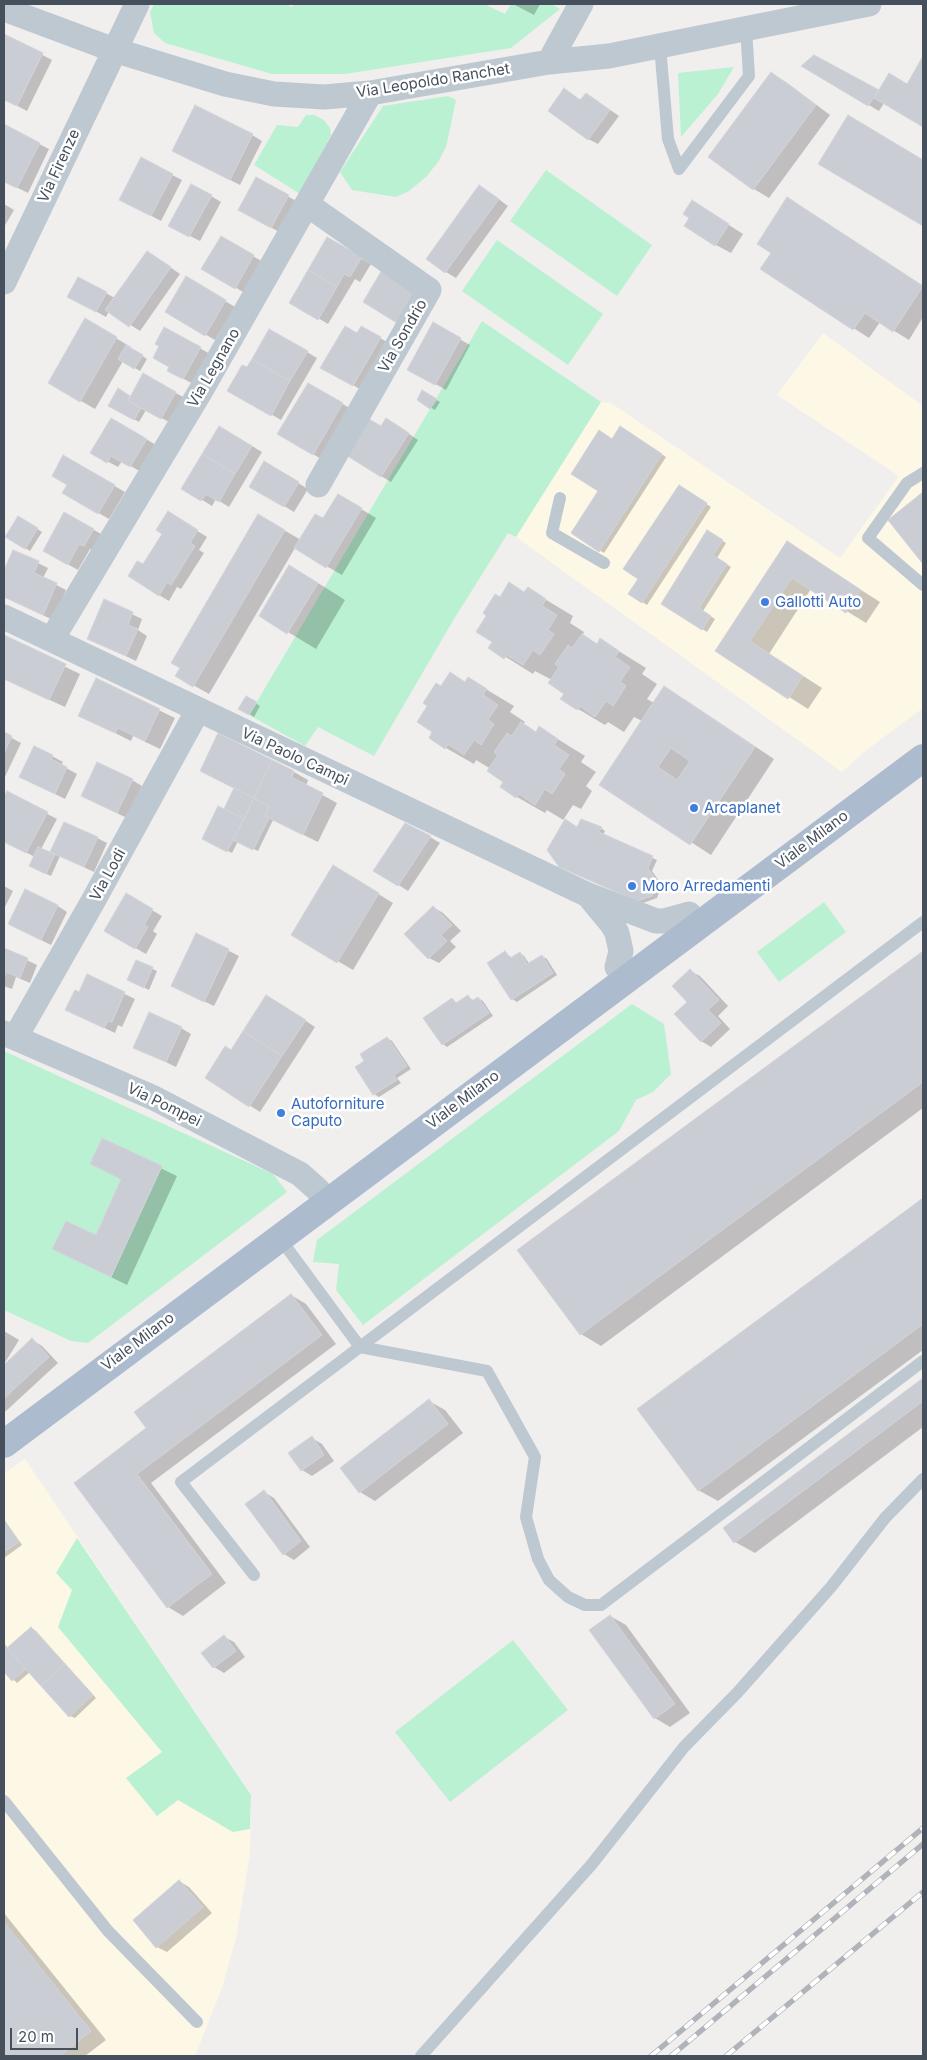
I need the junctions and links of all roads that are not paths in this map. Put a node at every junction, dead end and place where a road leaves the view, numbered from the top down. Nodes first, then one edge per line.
1 (137, 4) edge
2 (581, 4) edge
3 (869, 4) edge
4 (4, 9) edge
5 (746, 28) junction
6 (660, 46) junction
7 (114, 50) junction
8 (549, 62) junction
9 (370, 93) junction
10 (308, 205) junction
11 (4, 282) edge
12 (923, 473) edge
13 (318, 485) dead end
14 (560, 498) dead end
15 (604, 563) dead end
16 (923, 585) edge
17 (4, 617) edge
18 (52, 639) junction
19 (198, 710) junction
20 (923, 739) edge
21 (923, 758) edge
22 (588, 895) junction
23 (689, 914) junction
24 (923, 922) edge
25 (617, 967) junction
26 (9, 1035) edge
27 (318, 1190) junction
28 (279, 1237) junction
29 (360, 1347) junction
30 (923, 1362) edge
31 (4, 1424) edge
32 (4, 1444) edge
33 (923, 1479) edge
34 (254, 1575) dead end
35 (4, 1801) edge
36 (197, 2022) dead end
37 (421, 2056) edge

1 - 7 street, Via Firenze
2 - 8 street
3 - 5 street, Via Leopoldo Ranchet
4 - 7 street, Via Leopoldo Ranchet
5 - 6 street, Via Leopoldo Ranchet
5 - 6 lane
6 - 8 street, Via Leopoldo Ranchet
7 - 9 street, Via Leopoldo Ranchet
7 - 11 street, Via Firenze
8 - 9 street, Via Leopoldo Ranchet
9 - 10 street, Via Legnano
10 - 13 street, Via Sondrio
10 - 18 street, Via Legnano
12 - 16 lane
14 - 15 lane
17 - 18 street, Via Paolo Campi
18 - 19 street, Via Paolo Campi
19 - 22 street, Via Paolo Campi
19 - 26 street, Via Lodi
20 - 23 main road, Viale Milano
21 - 28 main road, Viale Milano
22 - 23 street, Via Paolo Campi
22 - 25 street, Via Paolo Campi
23 - 25 main road, Viale Milano
24 - 29 lane
25 - 27 main road, Viale Milano
26 - 27 street, Via Pompei
27 - 31 main road, Viale Milano
28 - 29 lane
28 - 32 main road, Viale Milano
29 - 30 lane
29 - 34 lane
33 - 37 lane
35 - 36 lane

